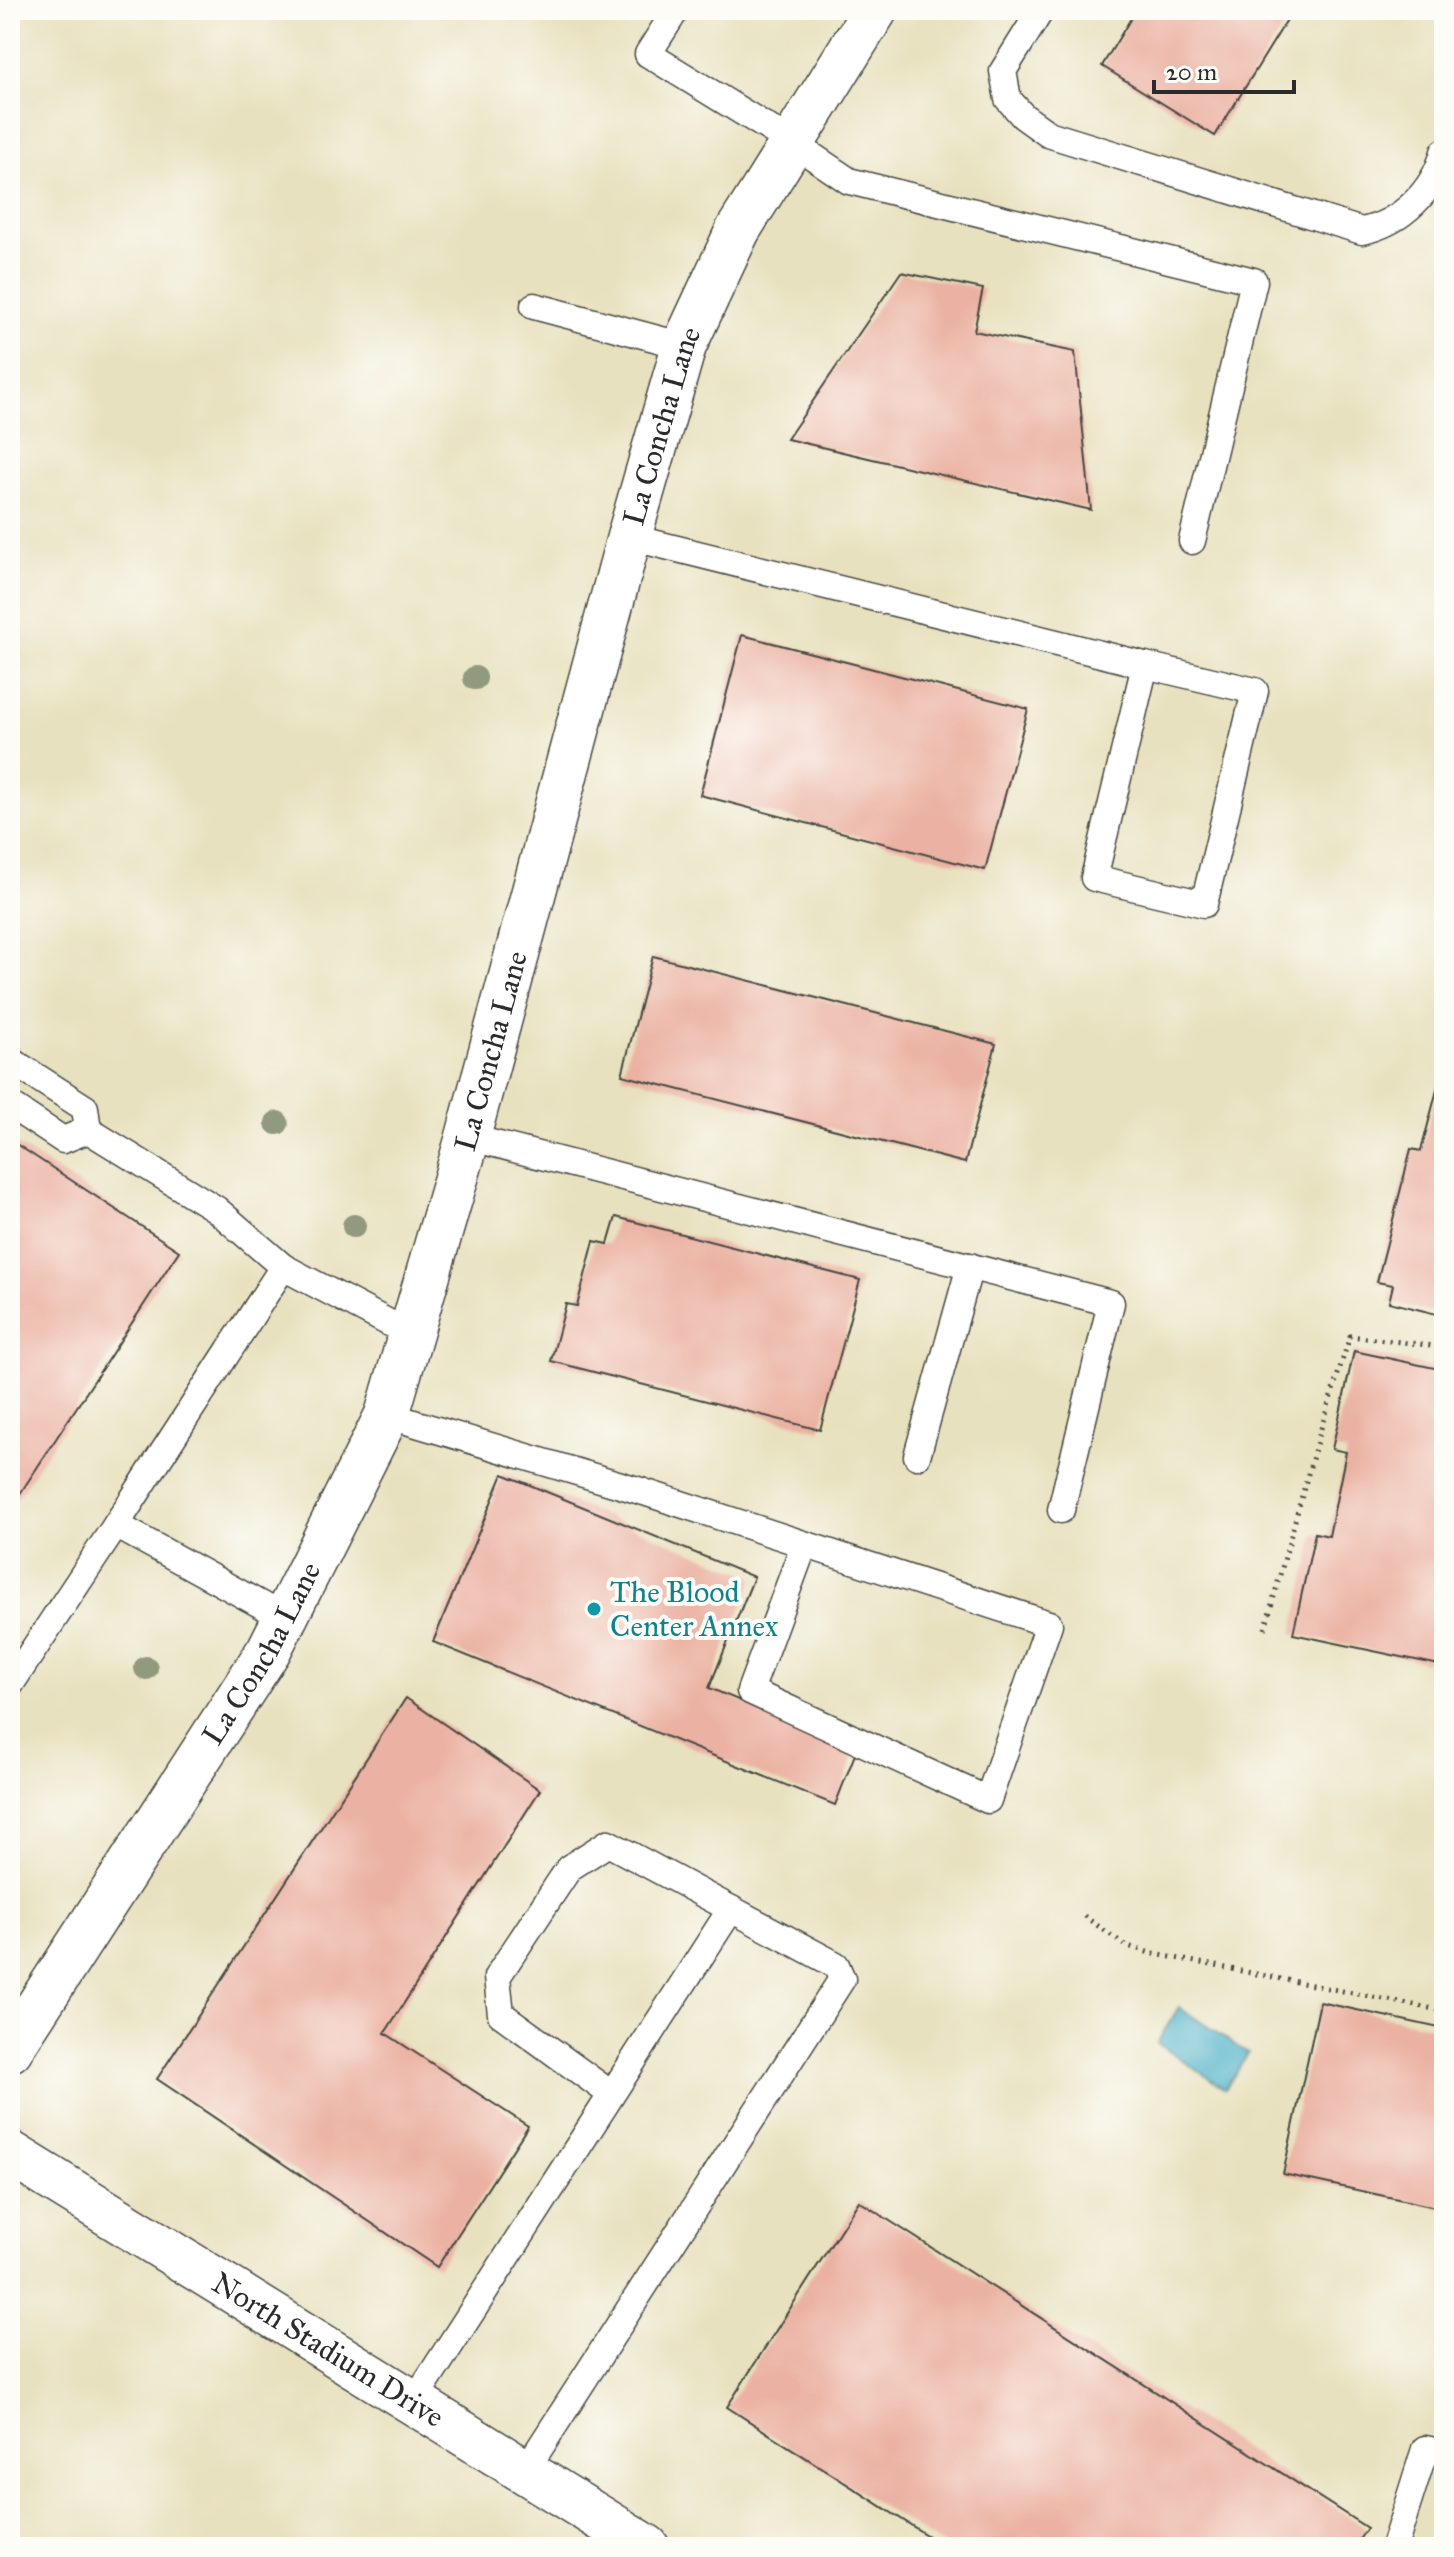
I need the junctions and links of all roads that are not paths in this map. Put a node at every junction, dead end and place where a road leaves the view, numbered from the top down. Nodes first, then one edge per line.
1 (676, 10) edge
2 (875, 10) edge
3 (1041, 10) edge
4 (793, 143) junction
5 (1444, 152) edge
6 (534, 306) dead end
7 (684, 346) junction
8 (629, 537) junction
9 (1192, 541) dead end
10 (1145, 665) junction
11 (10, 1060) edge
12 (10, 1105) edge
13 (88, 1130) junction
14 (468, 1137) junction
15 (970, 1266) junction
16 (283, 1267) junction
17 (410, 1334) junction
18 (387, 1415) junction
19 (917, 1456) dead end
20 (1061, 1510) dead end
21 (116, 1525) junction
22 (804, 1545) junction
23 (285, 1618) junction
24 (10, 1685) edge
25 (731, 1909) junction
26 (10, 2050) edge
27 (611, 2094) junction
28 (10, 2153) edge
29 (413, 2403) junction
30 (1444, 2453) edge
31 (525, 2471) junction
32 (647, 2547) edge
33 (1394, 2547) edge

1 - 4 lane
2 - 4 street, La Concha Lane
3 - 5 lane
4 - 7 street, La Concha Lane
4 - 9 lane
6 - 7 lane
7 - 8 street, La Concha Lane
8 - 10 lane
8 - 14 street, La Concha Lane
10 - 10 lane
11 - 13 lane
12 - 13 lane
13 - 16 lane
14 - 15 lane
14 - 17 street, La Concha Lane
15 - 19 lane
15 - 20 lane
16 - 17 lane
16 - 21 lane
17 - 18 street, La Concha Lane
18 - 22 lane
18 - 23 street, La Concha Lane
21 - 23 lane
21 - 24 lane
22 - 22 lane
23 - 26 street, La Concha Lane
25 - 27 lane
25 - 27 lane
25 - 31 lane
27 - 29 lane
28 - 29 street, North Stadium Drive
29 - 31 street, North Stadium Drive
30 - 33 lane
31 - 32 street, North Stadium Drive

